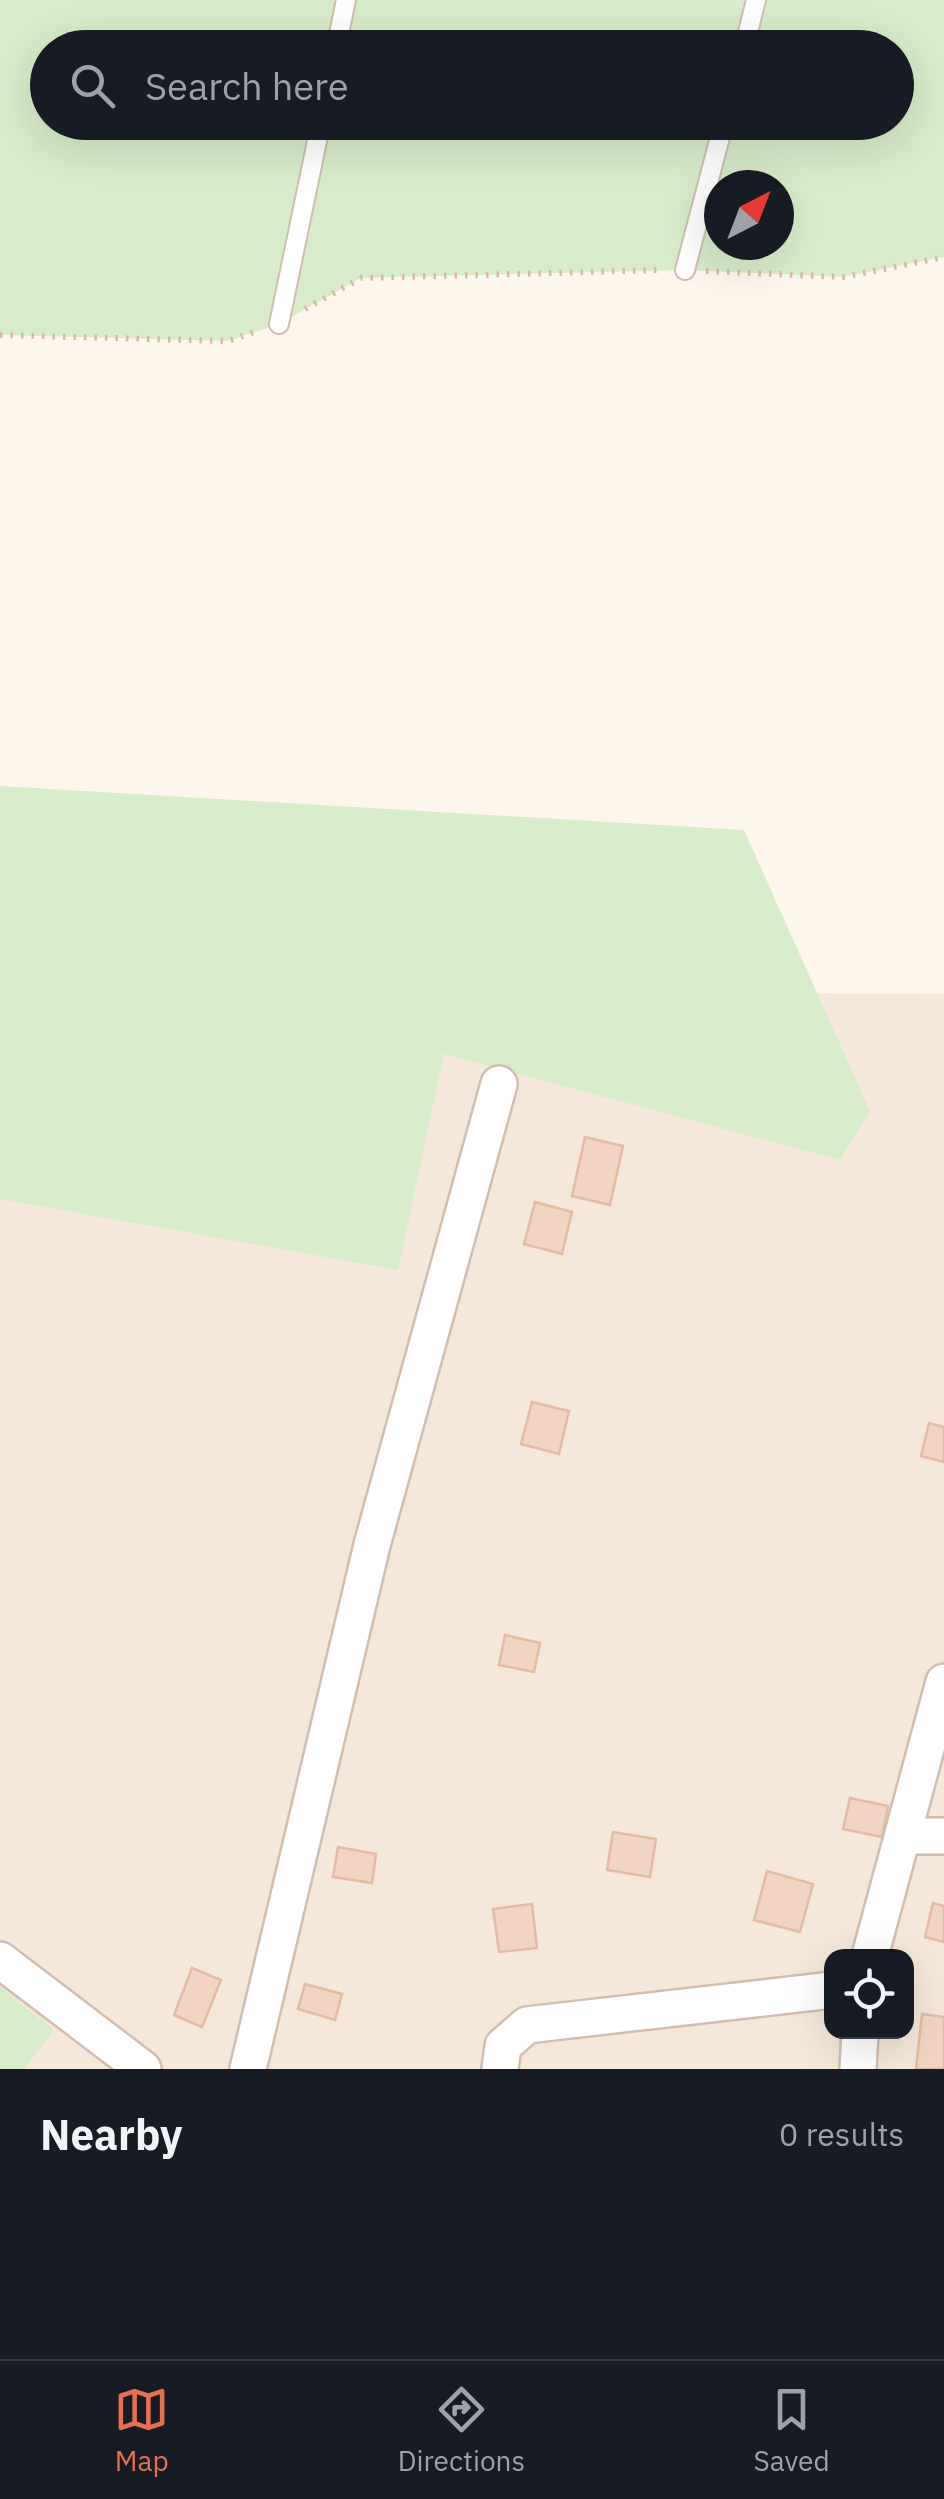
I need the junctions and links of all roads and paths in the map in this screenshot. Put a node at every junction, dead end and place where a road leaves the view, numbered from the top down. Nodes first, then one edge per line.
1 (346, 0) edge
2 (756, 0) edge
3 (340, 30) edge
4 (748, 30) edge
5 (316, 140) edge
6 (719, 140) edge
7 (944, 257) edge
8 (686, 270) junction
9 (279, 324) junction
10 (0, 334) edge
11 (499, 1084) dead end
12 (944, 1682) edge
13 (904, 1836) junction
14 (944, 1836) edge
15 (872, 1949) edge
16 (0, 1960) edge
17 (824, 1991) edge
18 (860, 2039) edge
19 (142, 2069) edge
20 (248, 2069) edge
21 (500, 2069) edge
22 (858, 2069) edge

1 - 3 lane
2 - 4 lane
5 - 9 lane
6 - 8 lane
7 - 8 path
8 - 9 path
9 - 10 path
11 - 20 street
12 - 13 street
13 - 14 street
13 - 15 street
16 - 19 street
17 - 21 street
18 - 22 street

